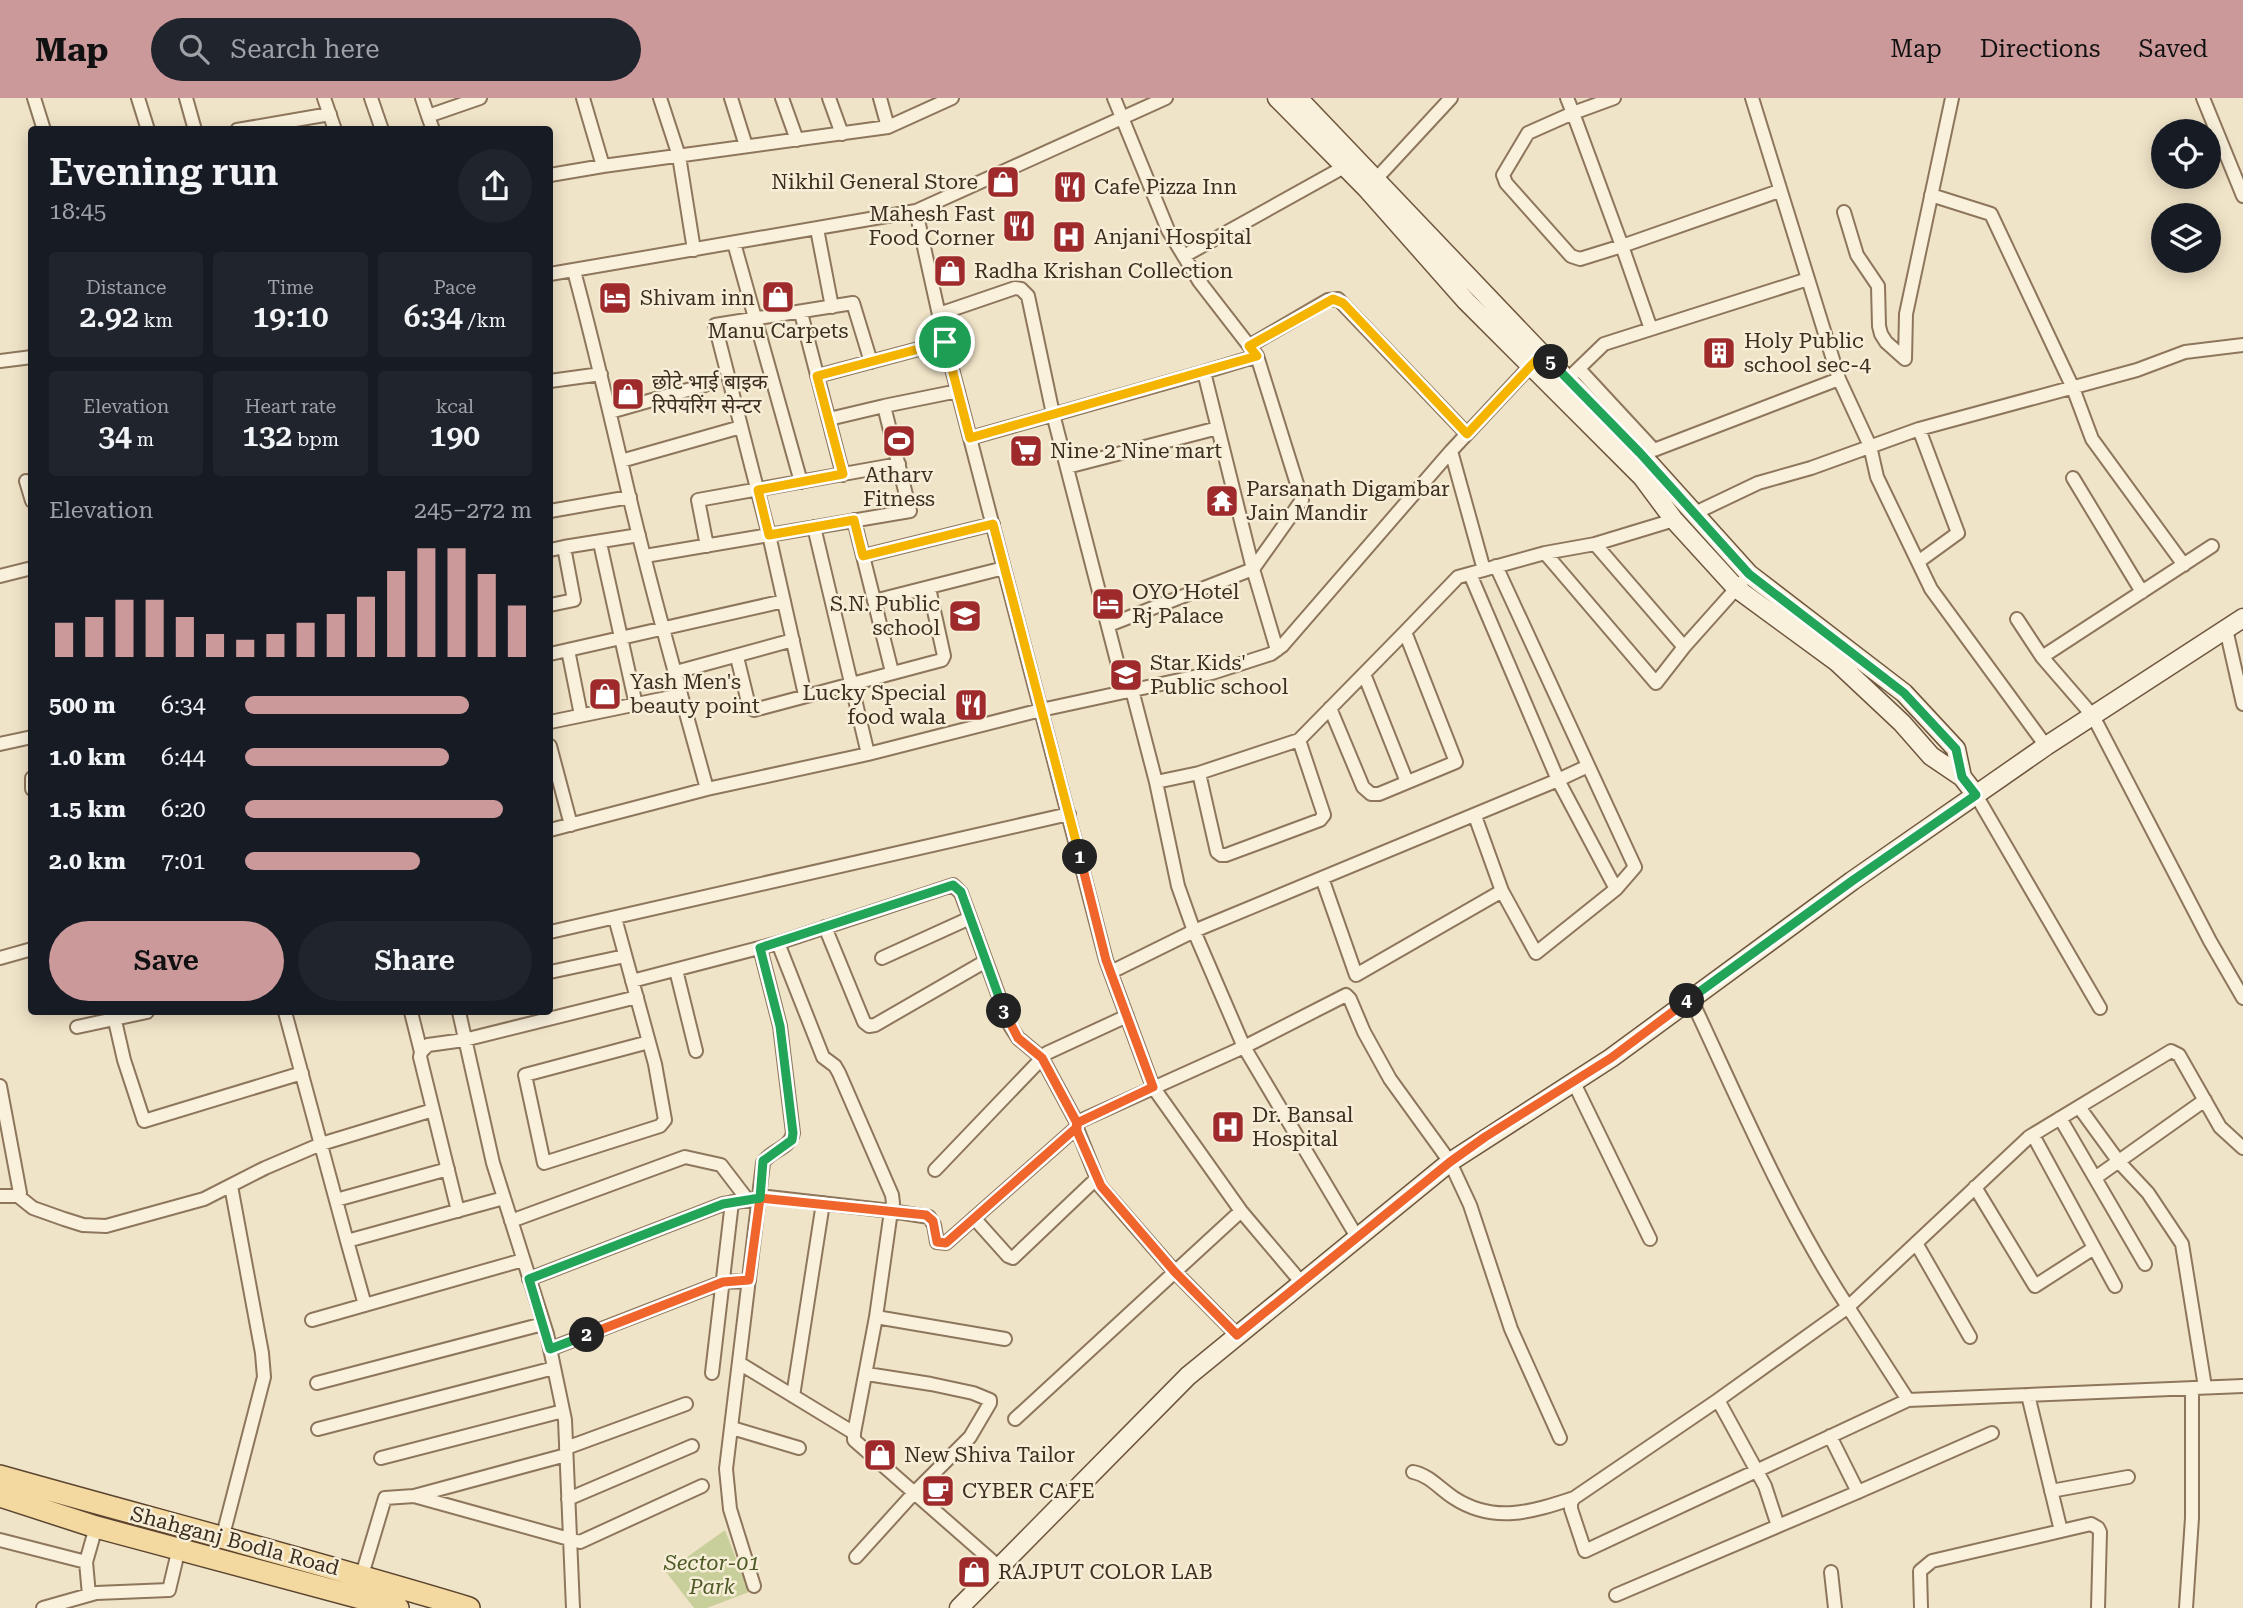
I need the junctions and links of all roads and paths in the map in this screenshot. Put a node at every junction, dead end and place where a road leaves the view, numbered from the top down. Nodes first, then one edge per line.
1 (34, 98) edge
2 (138, 98) edge
3 (186, 98) edge
4 (324, 98) edge
5 (371, 98) edge
6 (422, 98) edge
7 (480, 98) edge
8 (583, 98) edge
9 (660, 98) edge
10 (731, 98) edge
11 (782, 98) edge
12 (829, 98) edge
13 (880, 98) edge
14 (952, 98) edge
15 (1114, 98) edge
16 (1166, 98) edge
17 (1277, 98) edge
18 (1298, 98) edge
19 (1451, 98) edge
20 (1567, 98) edge
21 (1614, 98) edge
22 (1752, 98) edge
23 (1952, 98) edge
24 (2203, 98) edge
25 (1573, 113) junction
26 (330, 114) junction
27 (428, 116) junction
28 (1124, 118) junction
29 (43, 126) edge
30 (147, 126) edge
31 (194, 126) edge
32 (260, 126) edge
33 (334, 126) edge
34 (381, 126) edge
35 (432, 126) edge
36 (888, 127) junction
37 (842, 134) junction
38 (797, 139) junction
39 (746, 146) junction
40 (679, 156) junction
41 (603, 166) junction
42 (1344, 167) junction
43 (553, 174) edge
44 (1376, 179) junction
45 (1780, 191) junction
46 (1931, 195) junction
47 (2243, 196) edge
48 (916, 211) junction
49 (1844, 212) dead end
50 (817, 229) junction
51 (734, 243) junction
52 (1622, 246) junction
53 (694, 250) junction
54 (1184, 256) junction
55 (573, 271) junction
56 (553, 274) edge
57 (1808, 279) junction
58 (832, 306) junction
59 (801, 313) junction
60 (939, 314) junction
61 (756, 319) junction
62 (1651, 329) junction
63 (945, 342) junction
64 (2243, 345) edge
65 (1253, 351) junction
66 (28, 357) edge
67 (1, 358) edge
68 (1536, 360) junction
69 (871, 362) junction
70 (1204, 372) junction
71 (1573, 373) junction
72 (601, 374) junction
73 (817, 376) junction
74 (1839, 379) junction
75 (553, 381) edge
76 (705, 385) dead end
77 (2073, 388) junction
78 (958, 391) junction
79 (884, 406) junction
80 (610, 412) junction
81 (1054, 414) junction
82 (828, 419) junction
83 (741, 427) junction
84 (1218, 428) junction
85 (1919, 429) junction
86 (1467, 434) junction
87 (970, 438) junction
88 (1870, 446) junction
89 (1451, 451) junction
90 (621, 461) junction
91 (899, 464) junction
92 (1067, 467) junction
93 (843, 474) junction
94 (2073, 478) dead end
95 (26, 481) dead end
96 (801, 482) junction
97 (28, 488) edge
98 (758, 490) junction
99 (630, 497) junction
100 (553, 510) edge
101 (1693, 514) junction
102 (854, 520) junction
103 (1674, 520) junction
104 (993, 524) junction
105 (814, 527) junction
106 (639, 535) junction
107 (769, 535) junction
108 (600, 543) junction
109 (1595, 544) junction
110 (707, 545) junction
111 (2212, 546) dead end
112 (564, 547) junction
113 (553, 549) edge
114 (1545, 553) junction
115 (645, 556) junction
116 (863, 556) junction
117 (1918, 562) junction
118 (2184, 565) junction
119 (1004, 568) junction
120 (1490, 568) junction
121 (28, 569) edge
122 (1253, 569) junction
123 (1470, 574) junction
124 (1749, 574) junction
125 (0, 576) edge
126 (929, 587) junction
127 (1736, 588) junction
128 (2142, 592) junction
129 (784, 601) junction
130 (874, 601) junction
131 (553, 604) edge
132 (2243, 618) edge
133 (2017, 620) dead end
134 (1109, 625) junction
135 (2226, 629) junction
136 (663, 630) junction
137 (1405, 632) junction
138 (621, 639) junction
139 (793, 640) junction
140 (1684, 647) junction
141 (568, 650) junction
142 (1277, 650) junction
143 (553, 653) edge
144 (737, 657) junction
145 (2042, 657) junction
146 (676, 672) junction
147 (892, 673) junction
148 (1364, 674) junction
149 (853, 683) junction
150 (1128, 691) junction
151 (681, 695) junction
152 (806, 695) junction
153 (2243, 704) edge
154 (636, 705) junction
155 (1330, 708) junction
156 (1041, 710) junction
157 (581, 715) junction
158 (2093, 716) junction
159 (553, 721) edge
160 (28, 738) edge
161 (1299, 740) junction
162 (0, 744) edge
163 (2046, 746) junction
164 (868, 754) junction
165 (553, 762) edge
166 (1588, 766) junction
167 (1199, 773) junction
168 (1962, 777) junction
169 (1558, 780) junction
170 (1156, 782) junction
171 (1408, 782) junction
172 (707, 789) junction
173 (1976, 795) junction
174 (1069, 814) junction
175 (1475, 816) junction
176 (571, 825) junction
177 (553, 829) edge
178 (1322, 878) junction
179 (1616, 889) junction
180 (1502, 891) junction
181 (615, 918) junction
182 (970, 918) junction
183 (825, 927) junction
184 (553, 931) edge
185 (1194, 931) junction
186 (778, 943) junction
187 (760, 948) junction
188 (28, 950) edge
189 (625, 956) junction
190 (0, 957) edge
191 (882, 958) dead end
192 (986, 961) junction
193 (676, 970) junction
194 (553, 971) edge
195 (1111, 972) junction
196 (632, 981) junction
197 (636, 997) junction
198 (2243, 998) edge
199 (1691, 999) junction
200 (2100, 1008) dead end
201 (114, 1015) edge
202 (286, 1015) edge
203 (412, 1015) edge
204 (460, 1015) edge
205 (1127, 1016) junction
206 (78, 1027) dead end
207 (464, 1040) junction
208 (649, 1042) junction
209 (1244, 1047) junction
210 (696, 1051) dead end
211 (421, 1052) junction
212 (1042, 1058) junction
213 (302, 1073) junction
214 (1573, 1081) junction
215 (0, 1086) edge
216 (1153, 1087) junction
217 (2205, 1100) junction
218 (2079, 1107) junction
219 (433, 1110) junction
220 (2060, 1118) junction
221 (1076, 1126) junction
222 (2029, 1137) junction
223 (321, 1144) junction
224 (2243, 1148) edge
225 (1450, 1162) junction
226 (2119, 1162) junction
227 (448, 1169) junction
228 (935, 1170) dead end
229 (1096, 1178) junction
230 (2095, 1178) junction
231 (231, 1186) junction
232 (1975, 1187) junction
233 (0, 1196) edge
234 (18, 1196) junction
235 (504, 1198) junction
236 (754, 1198) junction
237 (336, 1200) junction
238 (732, 1202) junction
239 (824, 1203) junction
240 (458, 1211) junction
241 (891, 1211) junction
242 (1241, 1211) junction
243 (974, 1219) junction
244 (511, 1221) junction
245 (1357, 1237) junction
246 (1650, 1240) dead end
247 (347, 1241) junction
248 (1916, 1243) junction
249 (2094, 1248) junction
250 (523, 1260) junction
251 (2145, 1264) dead end
252 (1174, 1271) junction
253 (529, 1279) junction
254 (749, 1280) junction
255 (723, 1282) junction
256 (1301, 1282) junction
257 (2115, 1286) dead end
258 (365, 1305) junction
259 (1848, 1307) junction
260 (876, 1317) junction
261 (312, 1320) dead end
262 (543, 1324) junction
263 (1237, 1335) junction
264 (1970, 1337) dead end
265 (1005, 1339) dead end
266 (550, 1349) junction
267 (738, 1363) junction
268 (554, 1368) junction
269 (712, 1373) dead end
270 (867, 1374) junction
271 (317, 1383) dead end
272 (2243, 1386) edge
273 (2205, 1387) junction
274 (2192, 1388) junction
275 (2028, 1395) junction
276 (793, 1396) junction
277 (1718, 1400) junction
278 (1908, 1400) junction
279 (686, 1404) dead end
280 (563, 1411) junction
281 (1015, 1419) dead end
282 (732, 1428) junction
283 (318, 1429) dead end
284 (854, 1433) junction
285 (1992, 1433) dead end
286 (1830, 1436) junction
287 (1560, 1438) dead end
288 (692, 1446) dead end
289 (799, 1448) dead end
290 (566, 1451) junction
291 (381, 1458) dead end
292 (1756, 1471) junction
293 (1413, 1472) dead end
294 (0, 1476) edge
295 (2128, 1477) dead end
296 (702, 1486) dead end
297 (2051, 1491) junction
298 (1858, 1492) junction
299 (913, 1494) junction
300 (0, 1496) edge
301 (414, 1496) junction
302 (568, 1499) junction
303 (1574, 1499) junction
304 (1778, 1526) junction
305 (96, 1527) junction
306 (2061, 1531) junction
307 (222, 1539) junction
308 (0, 1540) edge
309 (570, 1540) junction
310 (178, 1548) junction
311 (856, 1557) dead end
312 (86, 1562) junction
313 (999, 1567) junction
314 (301, 1571) junction
315 (1831, 1572) dead end
316 (362, 1575) junction
317 (754, 1586) dead end
318 (89, 1595) junction
319 (1616, 1595) dead end
320 (359, 1603) edge
321 (43, 1608) edge
322 (398, 1608) edge
323 (469, 1608) edge
324 (573, 1608) edge
325 (959, 1608) edge
326 (1835, 1608) edge
327 (1921, 1608) edge
328 (2098, 1608) edge
329 (2186, 1608) edge

1 - 29 street
2 - 30 street
3 - 31 street
4 - 26 street
5 - 34 street
6 - 27 street
7 - 27 street
8 - 41 street
9 - 40 street
10 - 39 street
11 - 38 street
12 - 37 street
13 - 36 street
14 - 36 street
15 - 28 street
16 - 28 street
17 - 42 street
18 - 44 street
19 - 44 street
20 - 25 street
21 - 25 street
22 - 45 street
23 - 46 street
24 - 47 street
25 - 52 street
25 - 52 street
26 - 32 street
26 - 33 street
27 - 35 street
28 - 48 street
28 - 54 street
36 - 37 street
37 - 38 street
38 - 39 street
39 - 40 street
40 - 41 street
40 - 53 street
41 - 43 street
42 - 54 street
42 - 68 street
44 - 68 street
45 - 52 street
45 - 57 street
46 - 49 street
46 - 77 street
48 - 50 street
48 - 60 street
50 - 51 street
50 - 58 street
51 - 53 street
51 - 61 street
52 - 62 street
53 - 55 street
54 - 65 street
55 - 56 street
55 - 72 street
57 - 62 street
57 - 74 street
58 - 59 street
58 - 69 street
59 - 61 street
59 - 73 street
60 - 63 street
60 - 81 street
61 - 83 street
61 - 96 street
62 - 71 street
63 - 69 street
63 - 78 street
64 - 77 street
65 - 70 street
65 - 86 street
65 - 122 street
66 - 67 street
68 - 71 street
68 - 86 street
68 - 103 street
69 - 73 street
70 - 81 street
70 - 84 street
71 - 74 street
71 - 101 street
72 - 75 street
72 - 80 street
73 - 82 street
74 - 88 street
76 - 80 street
77 - 85 street
77 - 118 street
78 - 79 street
78 - 87 street
79 - 82 street
79 - 91 street
80 - 90 street
81 - 87 street
81 - 92 street
82 - 93 street
83 - 90 street
83 - 98 street
84 - 92 street
84 - 122 street
85 - 88 street
85 - 117 street
86 - 89 street
87 - 104 street
88 - 101 street
88 - 117 street
89 - 120 street
89 - 142 street
90 - 99 street
91 - 93 street
91 - 102 street
92 - 134 street
93 - 96 street
94 - 128 street
95 - 97 street
96 - 98 street
98 - 107 street
98 - 110 street
99 - 100 street
99 - 106 street
101 - 124 street
102 - 105 street
102 - 116 street
103 - 109 street
103 - 127 street
104 - 116 street
104 - 119 street
105 - 107 street
105 - 149 street
106 - 108 street
106 - 115 street
107 - 110 street
107 - 129 street
108 - 112 street
108 - 138 street
109 - 114 street
109 - 140 street
110 - 115 street
111 - 118 street
112 - 113 street
112 - 131 street
114 - 120 street
114 - 140 street
115 - 136 street
116 - 130 street
117 - 163 street
118 - 128 street
119 - 126 street
119 - 156 street
120 - 123 street
120 - 166 street
121 - 125 street
122 - 134 street
122 - 142 street
123 - 137 street
123 - 169 street
124 - 127 street
124 - 168 street
126 - 130 street
126 - 147 street
127 - 140 street
127 - 168 street
128 - 145 street
129 - 136 street
129 - 139 street
130 - 147 street
132 - 135 street
133 - 145 street
134 - 150 street
135 - 153 street
135 - 158 street
136 - 138 street
136 - 146 street
137 - 148 street
137 - 171 street
138 - 141 street
138 - 154 street
139 - 144 street
139 - 152 street
141 - 143 street
141 - 157 street
142 - 150 street
144 - 146 street
144 - 152 street
145 - 158 street
146 - 151 street
147 - 149 street
148 - 155 street
148 - 171 street
149 - 152 street
149 - 164 street
150 - 156 street
150 - 170 street
151 - 154 street
151 - 172 street
154 - 157 street
155 - 161 street
155 - 171 street
156 - 164 street
156 - 174 street
157 - 159 street
158 - 163 street
158 - 198 street
160 - 162 street
161 - 167 street
161 - 167 street
163 - 173 street
164 - 172 street
165 - 176 street
166 - 169 street
166 - 179 street
167 - 170 street
168 - 173 street
169 - 175 street
169 - 179 street
170 - 185 street
172 - 176 street
173 - 199 street
173 - 200 street
174 - 181 street
174 - 195 street
175 - 178 street
175 - 180 street
176 - 177 street
178 - 180 street
178 - 185 street
179 - 180 street
181 - 184 street
181 - 189 street
182 - 183 street
182 - 191 street
182 - 192 street
183 - 186 street
183 - 192 street
185 - 195 street
185 - 209 street
186 - 187 street
186 - 241 street
187 - 193 street
187 - 236 street
188 - 190 street
189 - 194 street
189 - 196 street
192 - 212 street
193 - 196 street
193 - 210 street
195 - 205 street
196 - 197 street
197 - 207 street
197 - 208 street
199 - 214 street
199 - 259 street
201 - 206 street
201 - 213 street
202 - 213 street
203 - 211 street
204 - 207 street
205 - 212 street
205 - 216 street
207 - 211 street
207 - 235 street
208 - 208 street
209 - 216 street
209 - 225 street
209 - 245 street
211 - 219 street
212 - 221 street
212 - 228 street
213 - 223 street
214 - 225 street
214 - 246 street
215 - 234 street
216 - 221 street
216 - 242 street
217 - 218 street
217 - 224 street
217 - 226 street
218 - 220 street
218 - 226 street
219 - 223 street
219 - 227 street
220 - 222 street
220 - 230 street
221 - 229 street
221 - 243 street
222 - 232 street
222 - 249 street
223 - 231 street
223 - 237 street
225 - 245 street
225 - 287 street
226 - 230 street
226 - 273 street
227 - 237 street
227 - 240 street
229 - 243 street
229 - 252 street
230 - 251 street
231 - 234 street
231 - 307 street
232 - 248 street
232 - 249 street
233 - 234 street
235 - 240 street
235 - 244 street
236 - 238 street
236 - 239 street
236 - 244 street
236 - 254 street
237 - 247 street
238 - 253 street
238 - 255 street
239 - 241 street
239 - 276 street
240 - 247 street
241 - 243 street
241 - 260 street
242 - 252 street
242 - 256 street
244 - 250 street
245 - 256 street
247 - 258 street
248 - 259 street
248 - 264 street
249 - 257 street
250 - 253 street
250 - 258 street
252 - 263 street
252 - 281 street
253 - 262 street
254 - 255 street
254 - 267 street
255 - 266 street
255 - 269 street
256 - 263 street
258 - 261 street
259 - 277 street
259 - 278 street
260 - 265 street
260 - 270 street
262 - 266 street
262 - 271 street
263 - 313 street
266 - 268 street
267 - 276 street
267 - 282 street
268 - 280 street
268 - 283 street
270 - 284 street
270 - 299 street
272 - 273 street
273 - 274 street
274 - 275 street
274 - 329 street
275 - 278 street
275 - 297 street
276 - 284 street
277 - 292 street
277 - 303 street
278 - 286 street
279 - 290 street
280 - 290 street
280 - 291 street
282 - 289 street
282 - 317 street
284 - 299 street
285 - 298 street
286 - 292 street
286 - 298 street
288 - 302 street
290 - 301 street
290 - 302 street
292 - 303 street
292 - 304 street
293 - 303 street
294 - 307 main road, Shahganj Bodla Road
295 - 297 street
296 - 309 street
297 - 306 street
298 - 304 street
299 - 311 street
299 - 313 street
300 - 305 main road, Shahganj Bodla Road
301 - 309 street
301 - 316 street
302 - 309 street
304 - 319 street
305 - 310 main road, Shahganj Bodla Road
305 - 312 street
306 - 327 street
306 - 328 street
307 - 314 main road, Shahganj Bodla Road
308 - 312 street
309 - 324 street
310 - 314 main road, Shahganj Bodla Road
310 - 318 street
312 - 318 street
313 - 325 street
314 - 316 main road, Shahganj Bodla Road
314 - 320 main road, Shahganj Bodla Road
315 - 326 street
316 - 323 main road, Shahganj Bodla Road
318 - 321 street
320 - 322 main road, Shahganj Bodla Road

